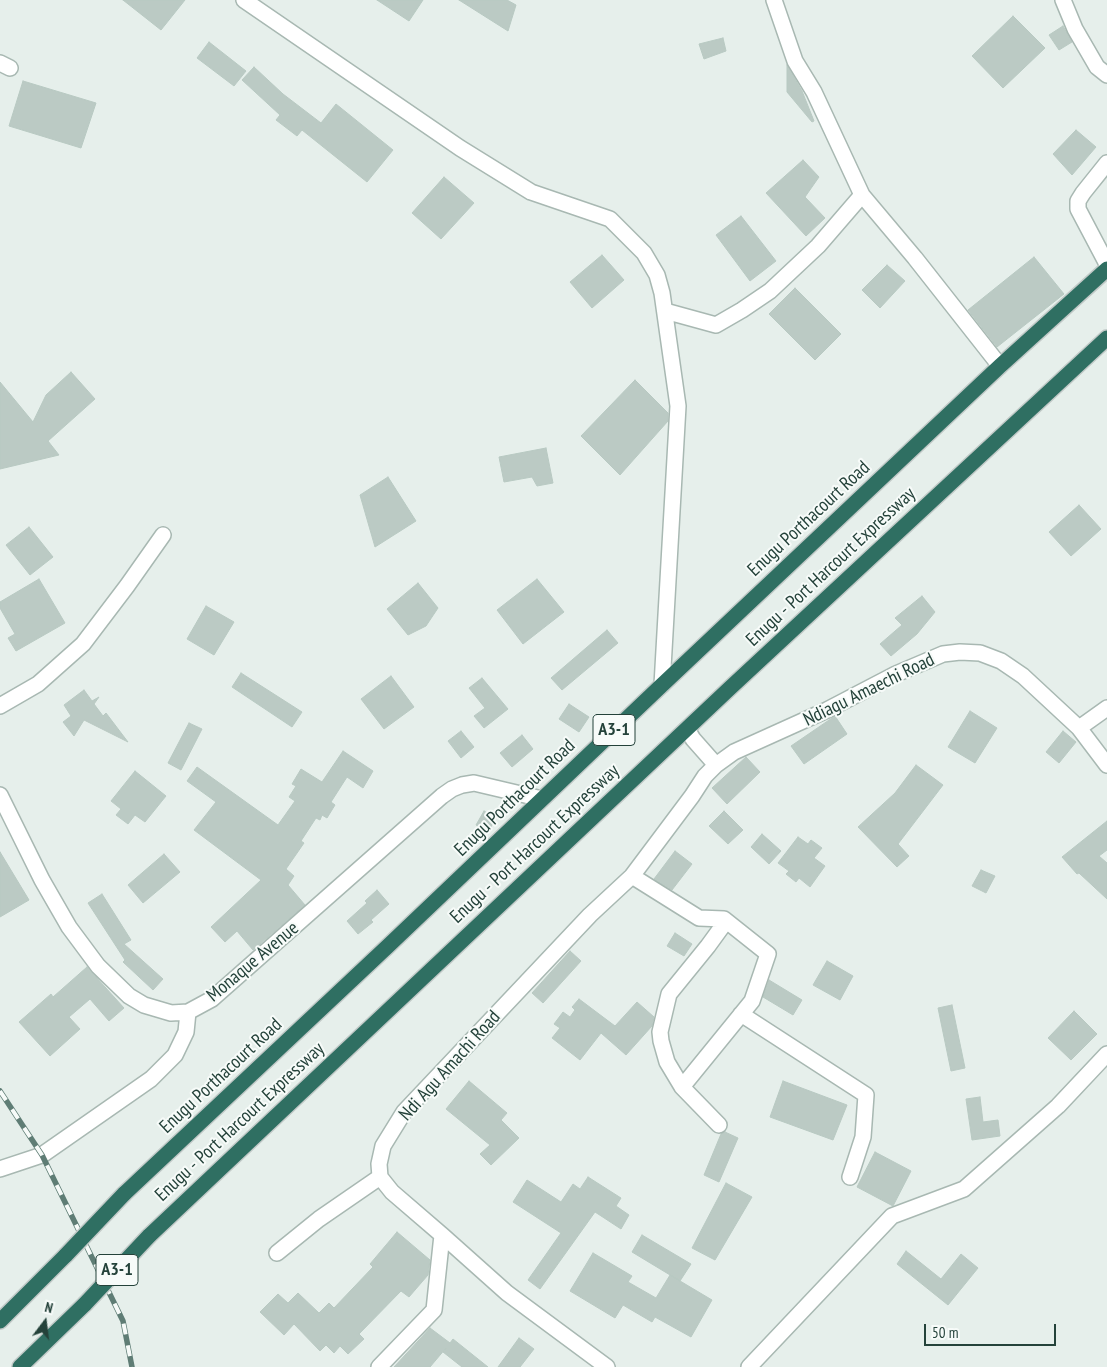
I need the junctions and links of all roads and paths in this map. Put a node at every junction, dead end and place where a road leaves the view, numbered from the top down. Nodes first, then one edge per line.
1 (244, 0) edge
2 (774, 0) edge
3 (1063, 0) edge
4 (1107, 75) edge
5 (1107, 164) edge
6 (862, 195) junction
7 (1107, 264) edge
8 (1107, 269) edge
9 (665, 311) junction
10 (1107, 338) edge
11 (1000, 366) junction
12 (163, 535) dead end
13 (662, 685) junction
14 (0, 706) edge
15 (1107, 708) edge
16 (1079, 728) junction
17 (687, 729) junction
18 (716, 765) junction
19 (1107, 765) edge
20 (0, 795) edge
21 (542, 799) junction
22 (632, 876) junction
23 (724, 919) junction
24 (188, 1012) junction
25 (741, 1014) junction
26 (1107, 1054) edge
27 (682, 1087) junction
28 (719, 1125) dead end
29 (0, 1169) edge
30 (380, 1177) junction
31 (850, 1177) dead end
32 (442, 1234) junction
33 (277, 1253) dead end
34 (0, 1321) edge
35 (20, 1367) edge
36 (379, 1367) edge
37 (607, 1367) edge
38 (749, 1367) edge

1 - 9 street
2 - 6 street
3 - 4 street
5 - 7 street
6 - 9 street
6 - 11 street
8 - 11 highway, Enugu Porthacourt Road / A3-1
9 - 13 street
10 - 17 highway, Enugu - Port Harcourt Expressway / A3-1
11 - 13 highway, Enugu Porthacourt Road / A3-1
12 - 14 street
13 - 21 highway, Enugu Porthacourt Road / A3-1
15 - 16 street
16 - 18 street, Ndiagu Amaechi Road
16 - 19 street, Ndiagu Amaechi Road
17 - 18 street
17 - 35 highway, Enugu - Port Harcourt Expressway / A3-1, bridge
18 - 22 street, Ndi Agu Amachi Road
20 - 24 street, Monaque Avenue
21 - 24 street, Monaque Avenue
21 - 34 highway, Enugu Porthacourt Road / A3-1, bridge
22 - 23 street
22 - 30 street, Ndi Agu Amachi Road
23 - 25 street
23 - 27 street
24 - 29 street
25 - 27 street
25 - 31 street
26 - 38 street
27 - 28 street
30 - 32 street
30 - 33 street
32 - 36 street
32 - 37 street

